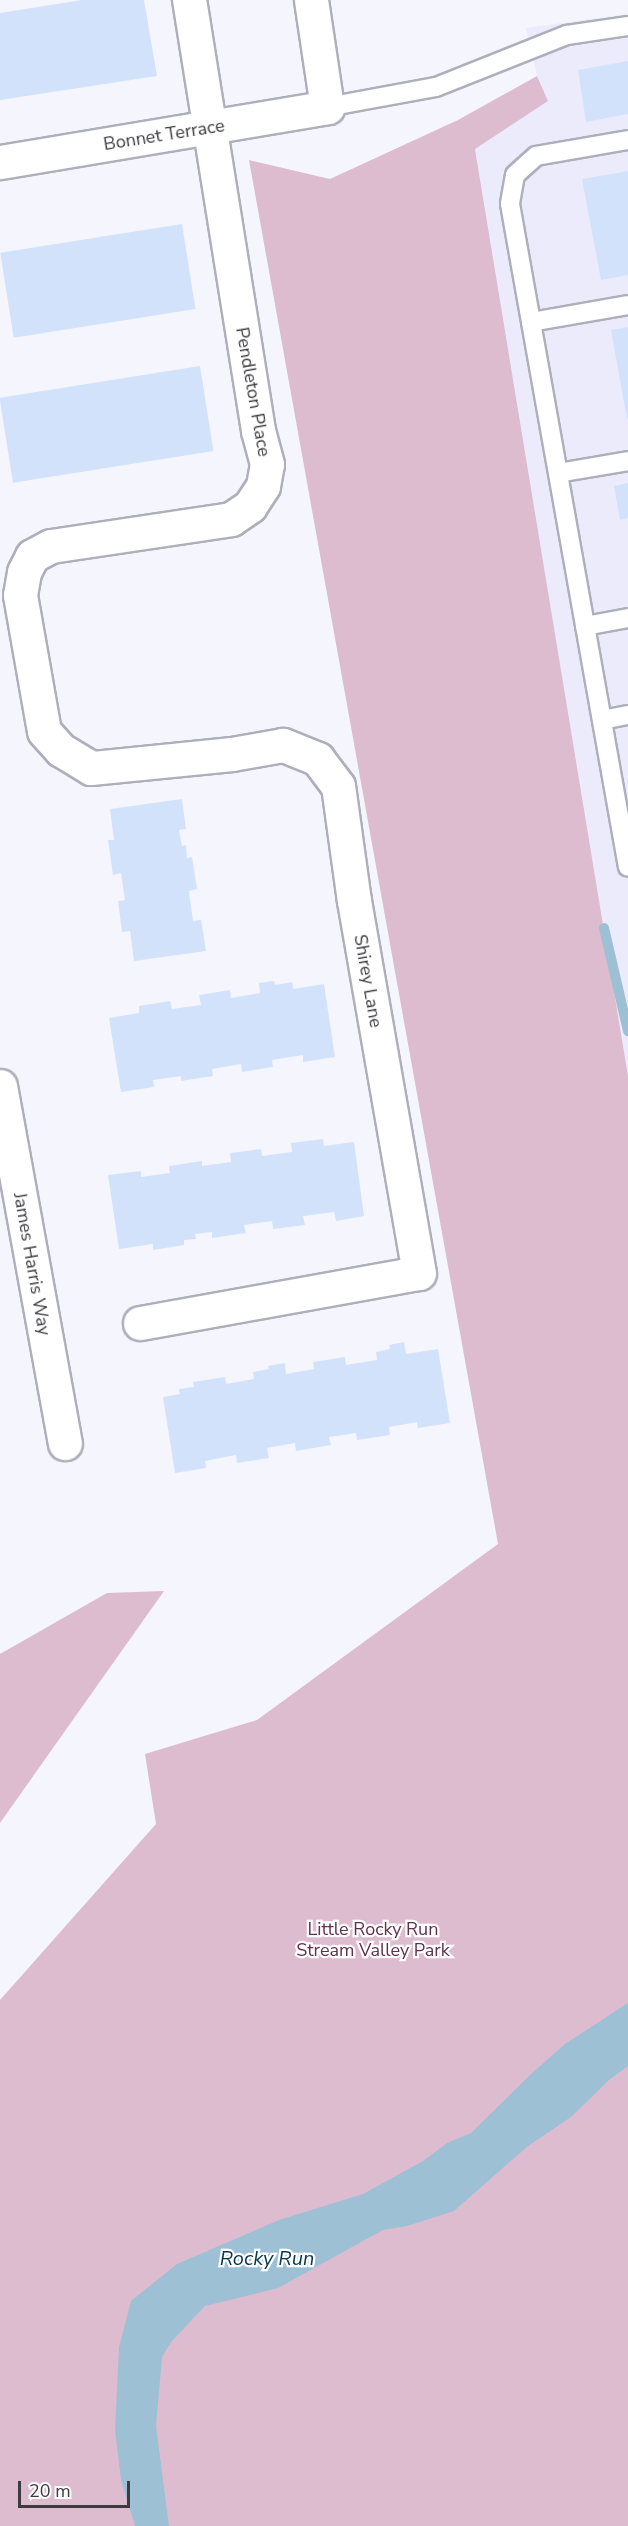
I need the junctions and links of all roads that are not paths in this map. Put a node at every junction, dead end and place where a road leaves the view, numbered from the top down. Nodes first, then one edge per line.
1 (189, 0) edge
2 (311, 0) edge
3 (628, 26) edge
4 (327, 107) junction
5 (209, 128) junction
6 (628, 140) edge
7 (0, 162) edge
8 (628, 305) edge
9 (531, 322) junction
10 (628, 461) edge
11 (558, 473) junction
12 (628, 618) edge
13 (585, 626) junction
14 (34, 675) joint
15 (628, 715) edge
16 (602, 720) junction
17 (628, 867) edge
18 (0, 1086) edge
19 (140, 1323) dead end
20 (64, 1443) dead end

1 - 5 street, Pendleton Place
2 - 4 street
3 - 4 lane
4 - 5 street, Bonnet Terrace
5 - 7 street, Bonnet Terrace
5 - 14 street, Pendleton Place
6 - 9 lane
8 - 9 lane
9 - 11 lane
10 - 11 lane
11 - 13 lane
12 - 13 lane
13 - 16 lane
14 - 19 street, Shirey Lane
15 - 16 lane
16 - 17 lane
18 - 20 street, James Harris Way

